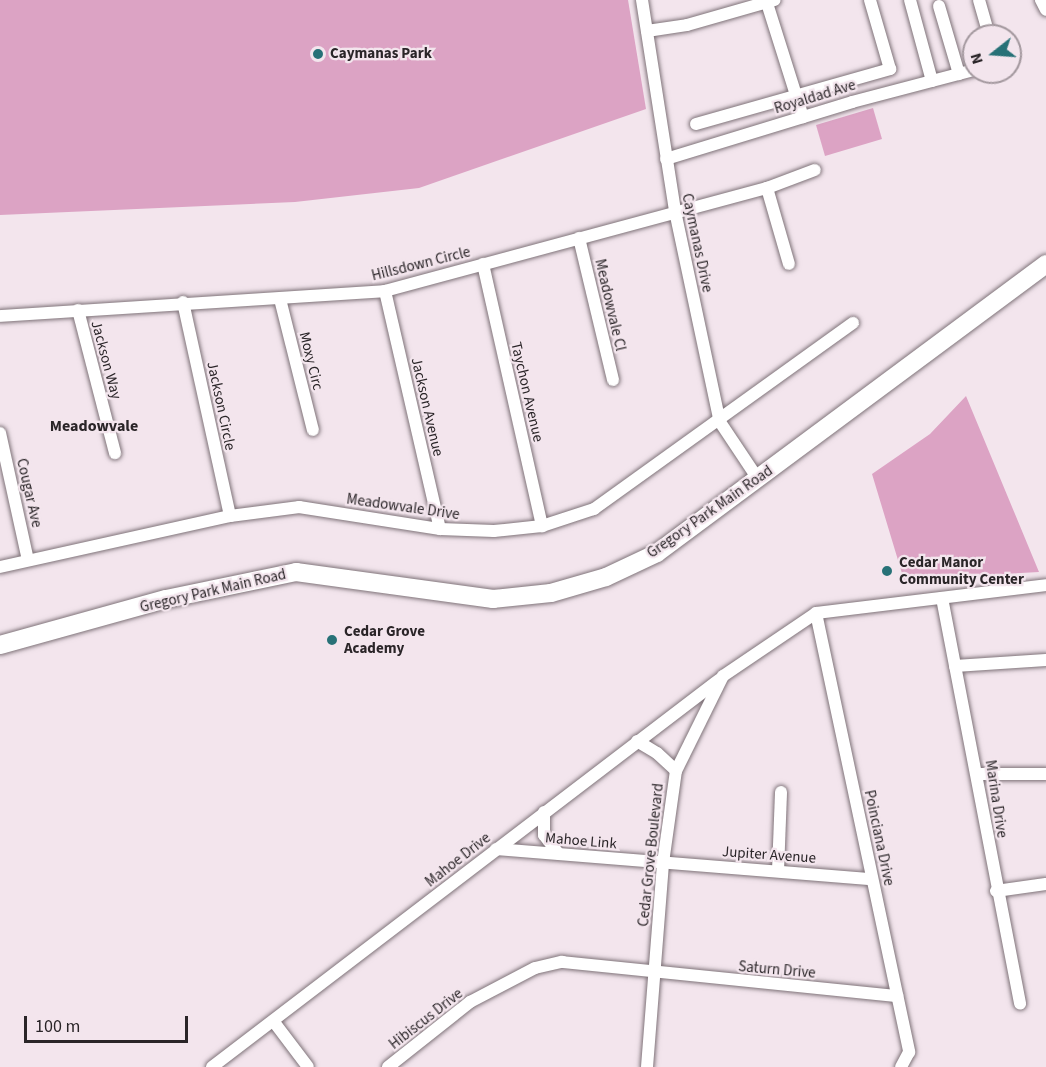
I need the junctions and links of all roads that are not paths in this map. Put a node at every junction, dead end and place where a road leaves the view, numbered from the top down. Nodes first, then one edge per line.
1 (642, 0) edge
2 (870, 0) edge
3 (910, 0) edge
4 (979, 0) edge
5 (1041, 0) edge
6 (769, 1) edge
7 (939, 6) dead end
8 (1046, 10) edge
9 (986, 24) edge
10 (646, 31) junction
11 (962, 73) edge
12 (959, 74) junction
13 (932, 81) junction
14 (795, 96) junction
15 (803, 117) junction
16 (696, 124) dead end
17 (666, 159) junction
18 (815, 170) dead end
19 (767, 188) junction
20 (675, 211) junction
21 (579, 238) junction
22 (483, 264) junction
23 (789, 264) dead end
24 (1046, 264) edge
25 (385, 291) junction
26 (280, 299) junction
27 (183, 302) junction
28 (78, 310) junction
29 (0, 316) edge
30 (854, 323) dead end
31 (613, 380) dead end
32 (720, 422) junction
33 (313, 430) dead end
34 (0, 433) edge
35 (115, 453) dead end
36 (4, 469) edge
37 (758, 479) junction
38 (230, 516) junction
39 (542, 526) junction
40 (440, 529) junction
41 (28, 560) junction
42 (0, 567) edge
43 (1046, 585) edge
44 (942, 598) junction
45 (816, 614) junction
46 (0, 645) edge
47 (1046, 660) edge
48 (955, 666) junction
49 (723, 676) junction
50 (637, 741) junction
51 (676, 771) junction
52 (977, 774) junction
53 (1046, 774) edge
54 (781, 792) dead end
55 (544, 812) junction
56 (496, 849) junction
57 (559, 854) junction
58 (663, 863) junction
59 (778, 871) junction
60 (872, 879) junction
61 (1046, 884) edge
62 (996, 891) junction
63 (655, 974) junction
64 (897, 996) junction
65 (1020, 1004) dead end
66 (274, 1022) junction
67 (212, 1067) edge
68 (308, 1067) edge
69 (388, 1067) edge
70 (647, 1067) edge
71 (901, 1067) edge

1 - 10 street, Caymanas Drive
2 - 14 street
3 - 13 street
4 - 9 street
5 - 8 street
6 - 10 street
6 - 14 street
7 - 12 street
10 - 17 street, Caymanas Drive
11 - 12 street, Royaldad Ave
12 - 13 street, Royaldad Ave
13 - 15 street, Royaldad Ave
14 - 15 street
14 - 16 street
15 - 17 street, Royaldad Ave
17 - 20 street, Caymanas Drive
18 - 19 street, Hillsdown Circle
19 - 20 street, Hillsdown Circle
19 - 23 street
20 - 21 street, Hillsdown Circle
20 - 32 street, Caymanas Drive
21 - 22 street, Hillsdown Circle
21 - 31 street, Meadowvale Cl
22 - 25 street, Hillsdown Circle
22 - 39 street, Taychon Avenue
24 - 37 street, Gregory Park Main Road
25 - 26 street, Hillsdown Circle
25 - 40 street, Jackson Avenue
26 - 27 street, Hillsdown Circle
26 - 33 street, Moxy Circ
27 - 28 street, Hillsdown Circle
27 - 38 street, Jackson Circle
28 - 29 street, Hillsdown Circle
28 - 35 street, Jackson Way
30 - 32 street, Meadowvale Drive
32 - 37 street, Caymanas Drive
32 - 39 street, Meadowvale Drive
34 - 36 street, Cougar Ave
36 - 41 street, Cougar Ave
37 - 46 street, Gregory Park Main Road
38 - 40 street, Meadowvale Drive
38 - 41 street, Meadowvale Drive
39 - 40 street, Meadowvale Drive
41 - 42 street, Meadowvale Drive
43 - 44 street, Cedar Grove Boulevard
44 - 45 street, Cedar Grove Boulevard
44 - 48 street, Marina Drive
45 - 49 street, Cedar Grove Boulevard
45 - 60 street, Poinciana Drive
47 - 48 street
48 - 52 street, Marina Drive
49 - 50 street, Mahoe Drive
49 - 51 street, Cedar Grove Boulevard
50 - 51 street
50 - 55 street, Mahoe Drive
51 - 58 street, Cedar Grove Boulevard
52 - 53 street
52 - 62 street, Marina Drive
54 - 59 street
55 - 56 street, Mahoe Drive
55 - 57 street
56 - 57 street, Mahoe Link
56 - 66 street, Mahoe Drive
57 - 58 street, Mahoe Link
58 - 59 street, Jupiter Avenue
58 - 63 street, Cedar Grove Boulevard
59 - 60 street, Jupiter Avenue
60 - 64 street, Poinciana Drive
61 - 62 street
62 - 65 street, Marina Drive
63 - 64 street, Saturn Drive
63 - 69 street, Hibiscus Drive
63 - 70 street, Cedar Grove Boulevard
64 - 71 street, Poinciana Drive
66 - 67 street, Mahoe Drive
66 - 68 street

